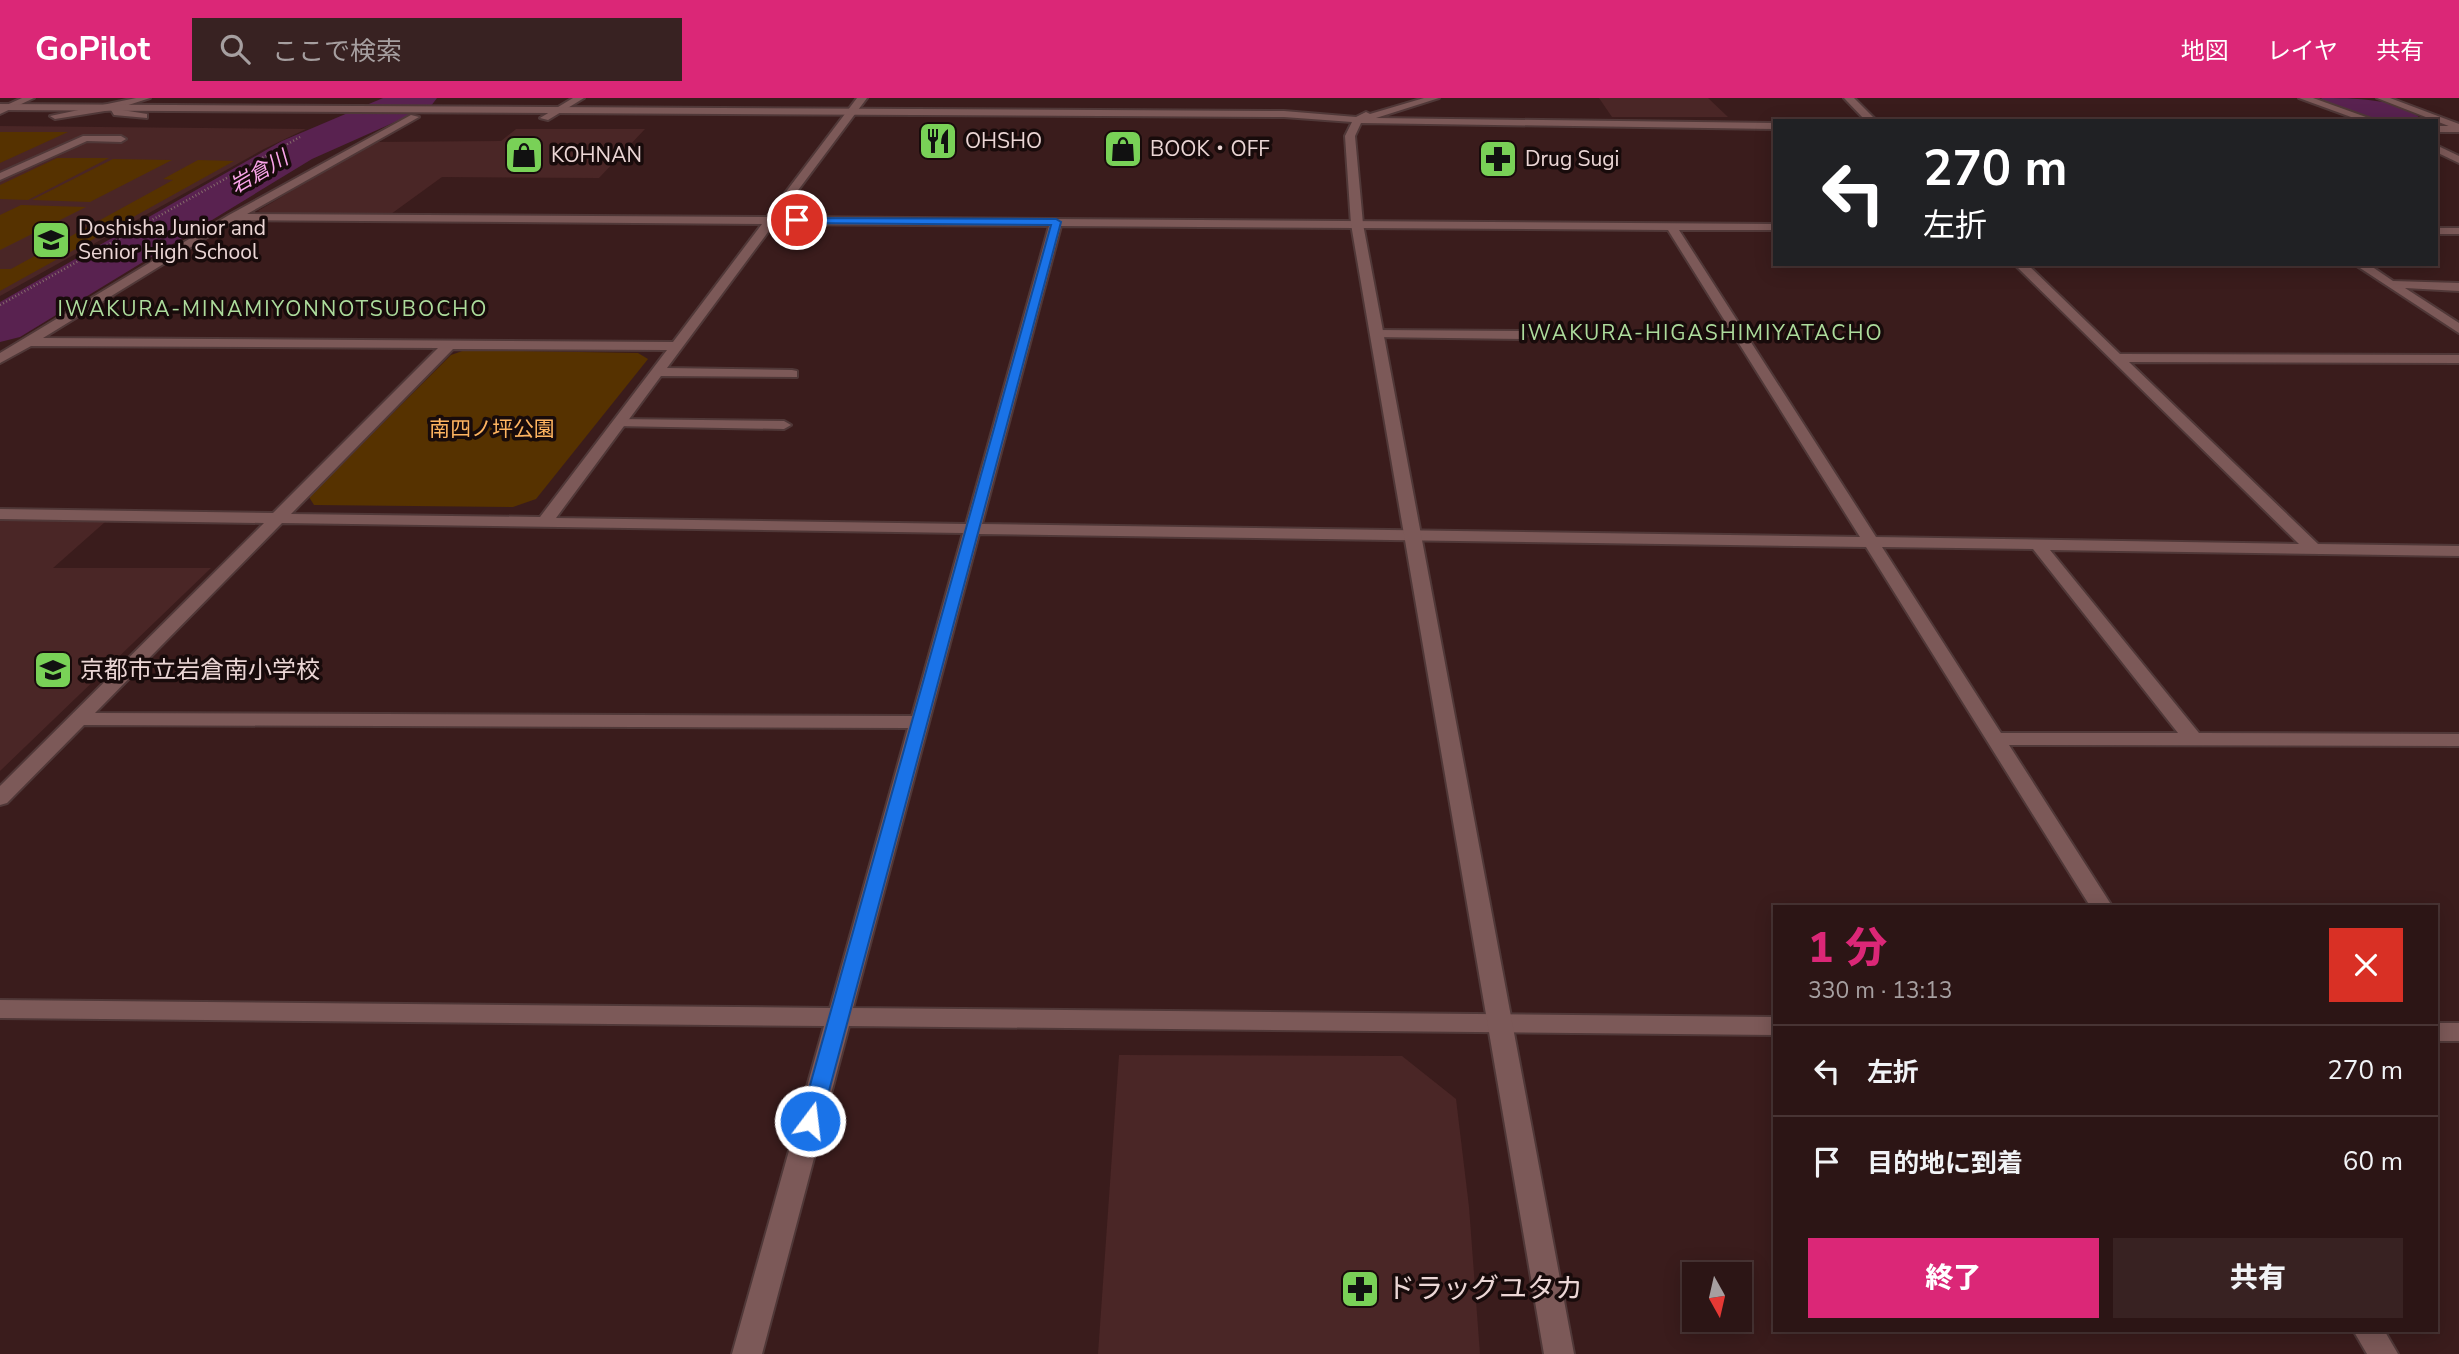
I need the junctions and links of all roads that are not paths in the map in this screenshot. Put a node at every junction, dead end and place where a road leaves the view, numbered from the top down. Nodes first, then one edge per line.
1 (29, 98) edge
2 (131, 98) edge
3 (145, 98) edge
4 (246, 98) edge
5 (287, 98) edge
6 (579, 98) edge
7 (862, 98) edge
8 (1434, 98) edge
9 (1849, 98) edge
10 (2304, 98) edge
11 (2382, 98) edge
12 (1392, 99) edge
13 (159, 103) edge
14 (1377, 103) dead end
15 (1411, 104) junction
16 (1364, 106) dead end
17 (112, 107) junction
18 (228, 108) junction
19 (267, 108) junction
20 (3, 110) edge
21 (558, 111) junction
22 (414, 114) junction
23 (1290, 114) junction
24 (55, 116) junction
25 (144, 116) junction
26 (212, 116) junction
27 (251, 116) junction
28 (849, 116) junction
29 (545, 118) junction
30 (1870, 119) edge
31 (2366, 119) edge
32 (2432, 119) edge
33 (1358, 120) junction
34 (2438, 121) edge
35 (1446, 123) junction
36 (1773, 126) edge
37 (2456, 129) edge
38 (2438, 130) edge
39 (121, 139) dead end
40 (2438, 149) edge
41 (2459, 160) edge
42 (0, 177) edge
43 (233, 217) junction
44 (771, 220) junction
45 (1056, 222) junction
46 (1357, 224) junction
47 (1671, 226) junction
48 (1773, 226) edge
49 (2438, 231) edge
50 (2459, 231) edge
51 (2022, 266) edge
52 (2363, 266) edge
53 (2390, 284) junction
54 (2459, 287) edge
55 (2459, 329) edge
56 (1377, 334) junction
57 (1522, 335) dead end
58 (29, 342) junction
59 (450, 344) junction
60 (677, 346) junction
61 (2116, 358) junction
62 (0, 359) edge
63 (2459, 359) edge
64 (657, 372) junction
65 (792, 374) dead end
66 (619, 423) junction
67 (784, 425) dead end
68 (0, 514) edge
69 (277, 518) junction
70 (545, 522) junction
71 (972, 528) junction
72 (1413, 535) junction
73 (1870, 542) junction
74 (2037, 544) junction
75 (2313, 548) junction
76 (2459, 551) edge
77 (78, 719) junction
78 (919, 722) junction
79 (1995, 738) junction
80 (2193, 739) junction
81 (2459, 740) edge
82 (0, 798) edge
83 (2100, 905) edge
84 (0, 1009) edge
85 (839, 1017) junction
86 (1500, 1023) junction
87 (1773, 1026) edge
88 (2438, 1032) edge
89 (2459, 1032) edge
90 (2369, 1332) edge
91 (747, 1354) edge
92 (1559, 1354) edge
93 (2383, 1354) edge

1 - 20 street
2 - 17 street
3 - 17 street
4 - 18 street
5 - 19 street
6 - 21 street
7 - 28 street
8 - 15 street
9 - 30 street
10 - 31 street
11 - 32 street
12 - 14 street
12 - 33 street
13 - 17 street
13 - 18 street
15 - 33 street
15 - 35 street
16 - 23 street
17 - 20 street
17 - 24 street
17 - 25 street
18 - 19 street
18 - 26 street
19 - 22 street
19 - 27 street
20 - 24 street
21 - 22 street
21 - 28 street
21 - 29 street
22 - 27 street
22 - 29 street
22 - 43 street
23 - 28 street
23 - 33 street
24 - 25 street
25 - 26 street
26 - 27 street
28 - 29 street
28 - 33 street
28 - 44 street
33 - 35 street
33 - 46 street
34 - 37 street
35 - 36 street
37 - 38 street
39 - 42 street
40 - 41 street
43 - 44 street
43 - 58 street
44 - 45 street
44 - 60 street
45 - 46 street
45 - 71 street
46 - 47 street
46 - 56 street
47 - 48 street
47 - 73 street
49 - 50 street
51 - 61 street
52 - 53 street
53 - 54 street
53 - 55 street
56 - 57 street
56 - 72 street
58 - 59 street
58 - 62 street
59 - 60 street
59 - 69 street
60 - 64 street
61 - 63 street
61 - 75 street
64 - 65 street
64 - 66 street
66 - 67 street
66 - 70 street
68 - 69 street
69 - 70 street
69 - 77 street
70 - 71 street
71 - 72 street
71 - 78 street
72 - 73 street
72 - 86 street
73 - 74 street
73 - 79 street
74 - 75 street
74 - 80 street
75 - 76 street
77 - 78 street
77 - 82 street
78 - 85 street
79 - 80 street
79 - 83 street
80 - 81 street
84 - 85 street
85 - 86 street
85 - 91 street
86 - 87 street
86 - 92 street
88 - 89 street
90 - 93 street

